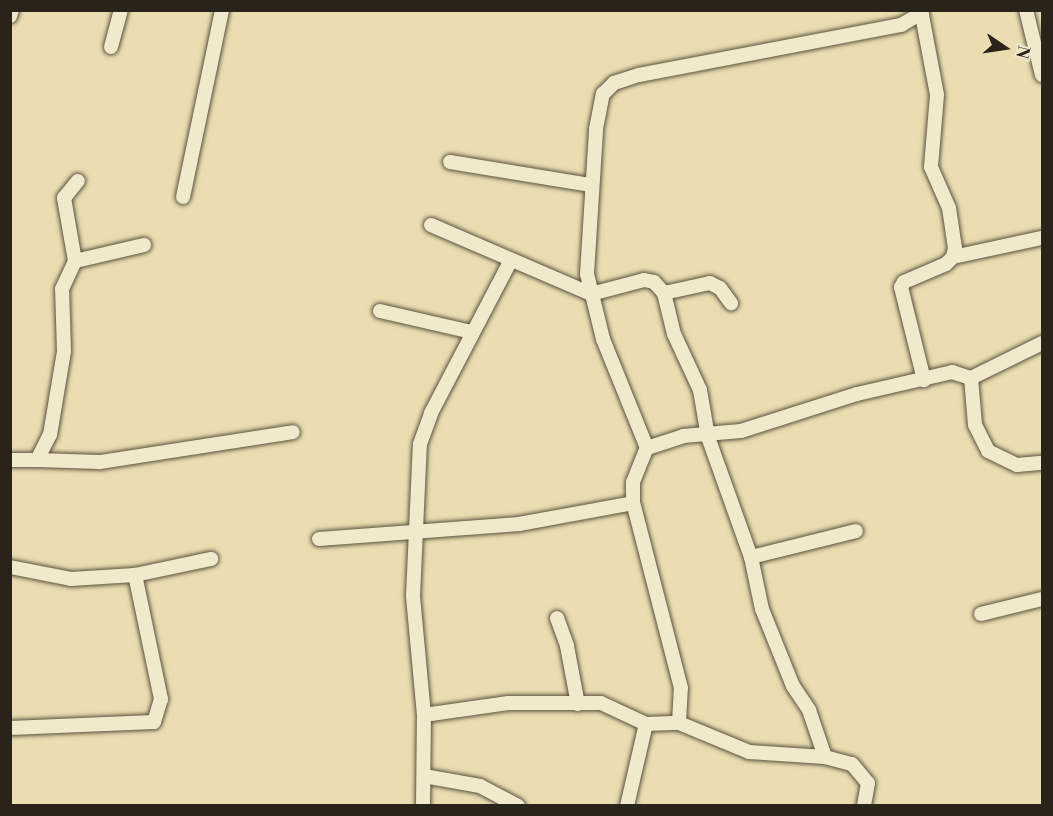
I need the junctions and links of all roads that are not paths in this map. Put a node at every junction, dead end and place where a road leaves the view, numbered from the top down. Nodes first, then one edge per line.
1 (12, 10) edge
2 (121, 10) edge
3 (222, 10) edge
4 (1026, 10) edge
5 (922, 12) edge
6 (10, 16) edge
7 (111, 47) dead end
8 (1042, 75) edge
9 (450, 162) dead end
10 (78, 181) dead end
11 (591, 185) junction
12 (183, 197) dead end
13 (432, 225) dead end
14 (1042, 238) edge
15 (144, 245) dead end
16 (953, 257) junction
17 (511, 260) junction
18 (75, 261) junction
19 (664, 292) junction
20 (591, 294) junction
21 (731, 303) dead end
22 (380, 310) dead end
23 (472, 332) junction
24 (1042, 343) edge
25 (971, 378) junction
26 (924, 380) junction
27 (293, 432) dead end
28 (708, 437) junction
29 (648, 448) junction
30 (10, 460) edge
31 (37, 460) junction
32 (1042, 463) edge
33 (633, 503) junction
34 (416, 531) junction
35 (856, 531) dead end
36 (319, 539) dead end
37 (751, 557) junction
38 (211, 559) dead end
39 (10, 567) edge
40 (135, 575) junction
41 (1042, 599) edge
42 (981, 614) dead end
43 (557, 618) dead end
44 (578, 704) junction
45 (424, 715) junction
46 (678, 723) junction
47 (646, 724) junction
48 (10, 728) edge
49 (825, 757) junction
50 (424, 776) junction
51 (423, 806) edge
52 (518, 806) edge
53 (627, 806) edge
54 (864, 806) edge

1 - 6 street
2 - 7 street
3 - 12 street
4 - 8 street
5 - 11 street
5 - 16 street
9 - 11 street
10 - 18 street
11 - 20 street
13 - 17 street
14 - 16 street
15 - 18 street
16 - 26 street
17 - 20 street
17 - 23 street
18 - 31 street
19 - 20 street
19 - 21 street
19 - 28 street
20 - 29 street
22 - 23 street
23 - 34 street
24 - 25 street
25 - 26 street
25 - 32 street
26 - 28 street
27 - 31 street
28 - 29 street
28 - 37 street
29 - 33 street
30 - 31 street
33 - 34 street
33 - 46 street
34 - 36 street
34 - 45 street
35 - 37 street
37 - 49 street
38 - 40 street
39 - 40 street
40 - 48 street
41 - 42 street
43 - 44 street
44 - 45 street
44 - 47 street
45 - 50 street
46 - 47 street
46 - 49 street
47 - 53 street
49 - 54 street
50 - 51 street
50 - 52 street

